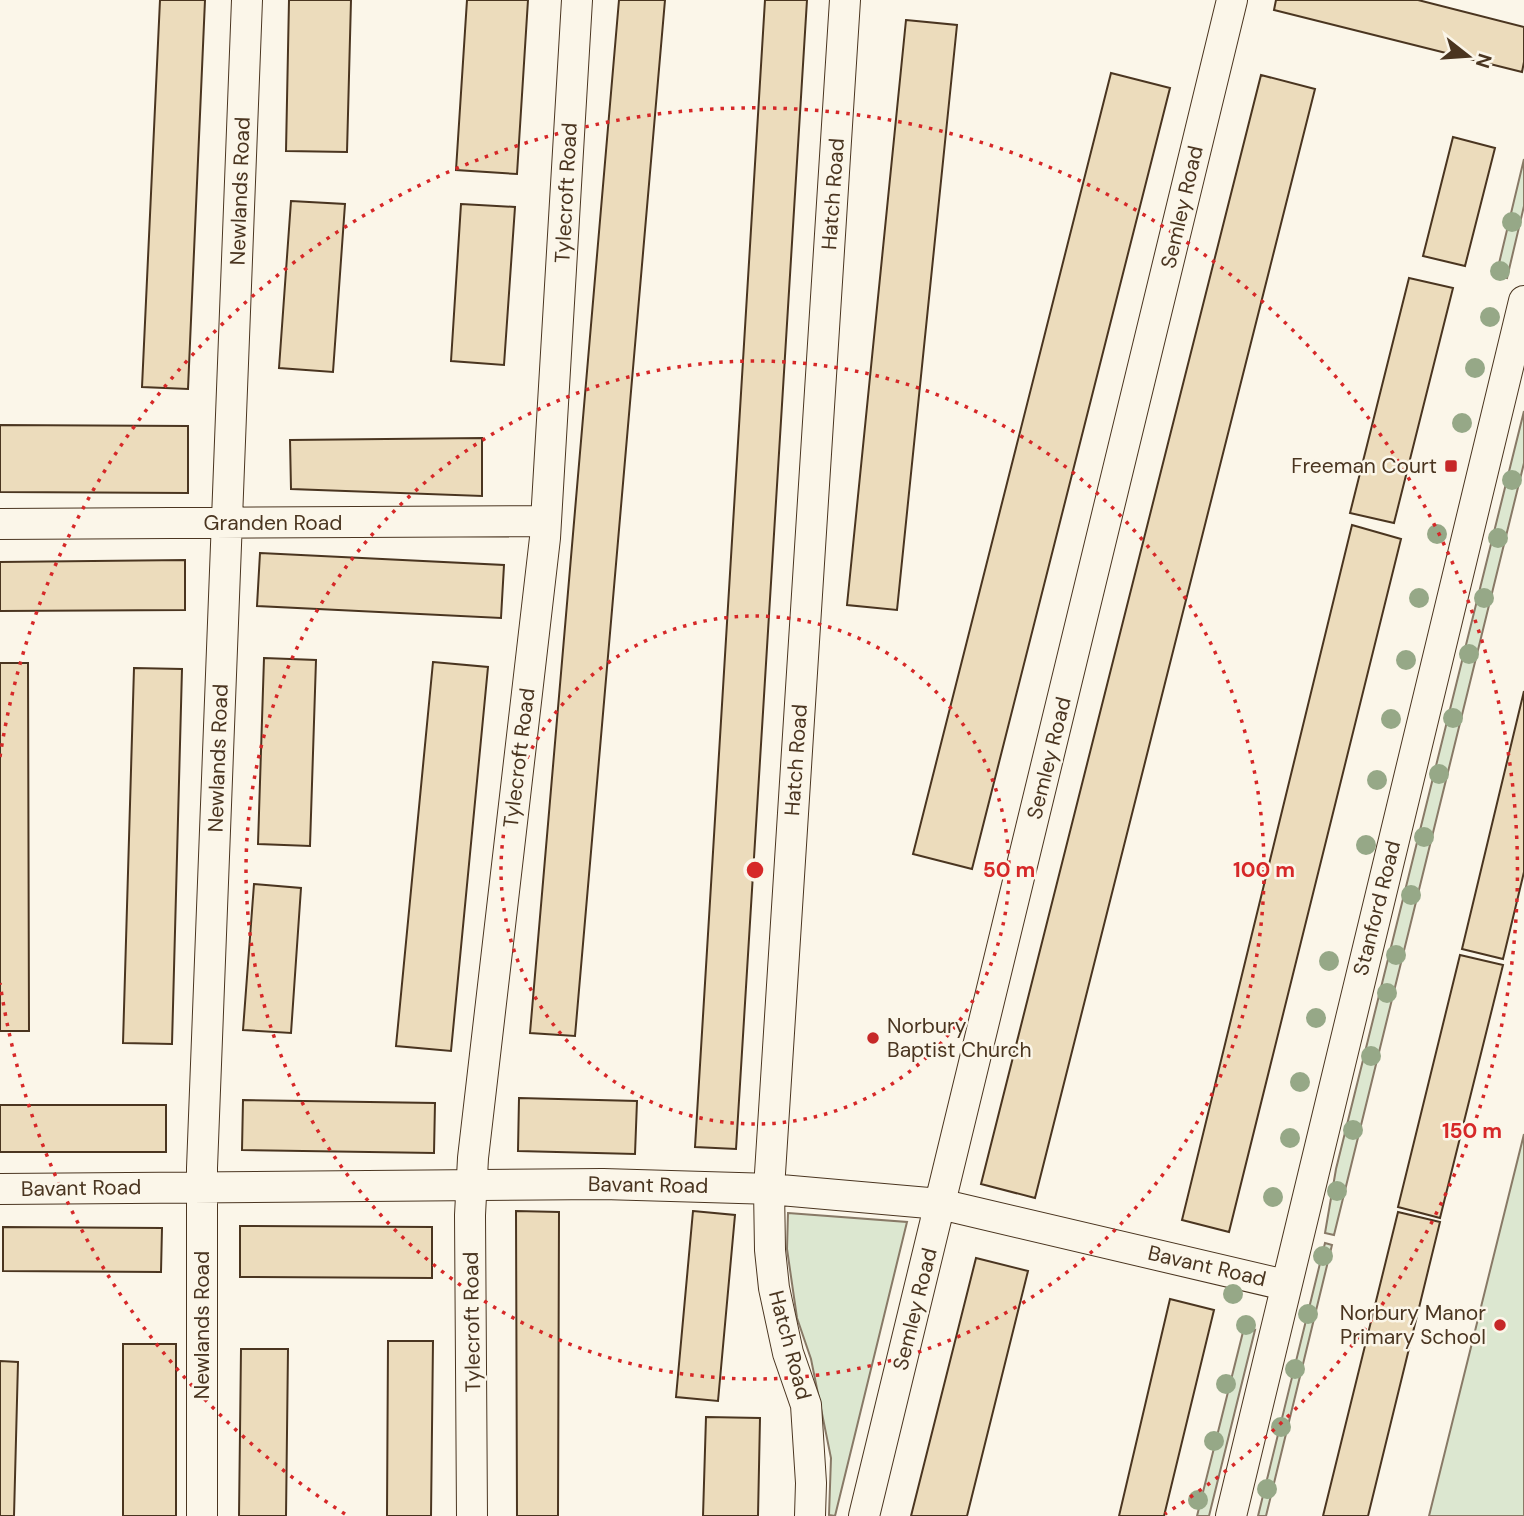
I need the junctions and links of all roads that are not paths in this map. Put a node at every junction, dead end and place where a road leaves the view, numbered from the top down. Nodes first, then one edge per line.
1 (247, 0) edge
2 (578, 0) edge
3 (845, 0) edge
4 (1232, 0) edge
5 (1524, 301) edge
6 (545, 521) junction
7 (227, 523) junction
8 (0, 524) edge
9 (471, 1185) junction
10 (202, 1186) junction
11 (0, 1189) edge
12 (769, 1189) junction
13 (940, 1204) junction
14 (1285, 1285) junction
15 (202, 1516) edge
16 (472, 1516) edge
17 (810, 1516) edge
18 (864, 1516) edge
19 (1231, 1516) edge

1 - 7 street, Newlands Road
2 - 6 street, Tylecroft Road
3 - 12 street, Hatch Road
4 - 13 street, Semley Road
5 - 14 street, Stanford Road
6 - 7 street, Granden Road
6 - 9 street, Tylecroft Road
7 - 8 street, Granden Road
7 - 10 street, Newlands Road
9 - 10 street, Bavant Road
9 - 12 street, Bavant Road
9 - 16 street, Tylecroft Road
10 - 11 street, Bavant Road
10 - 15 street, Newlands Road
12 - 13 street, Bavant Road
12 - 17 street, Hatch Road
13 - 14 street, Bavant Road
13 - 18 street, Semley Road
14 - 19 street, Stanford Road

